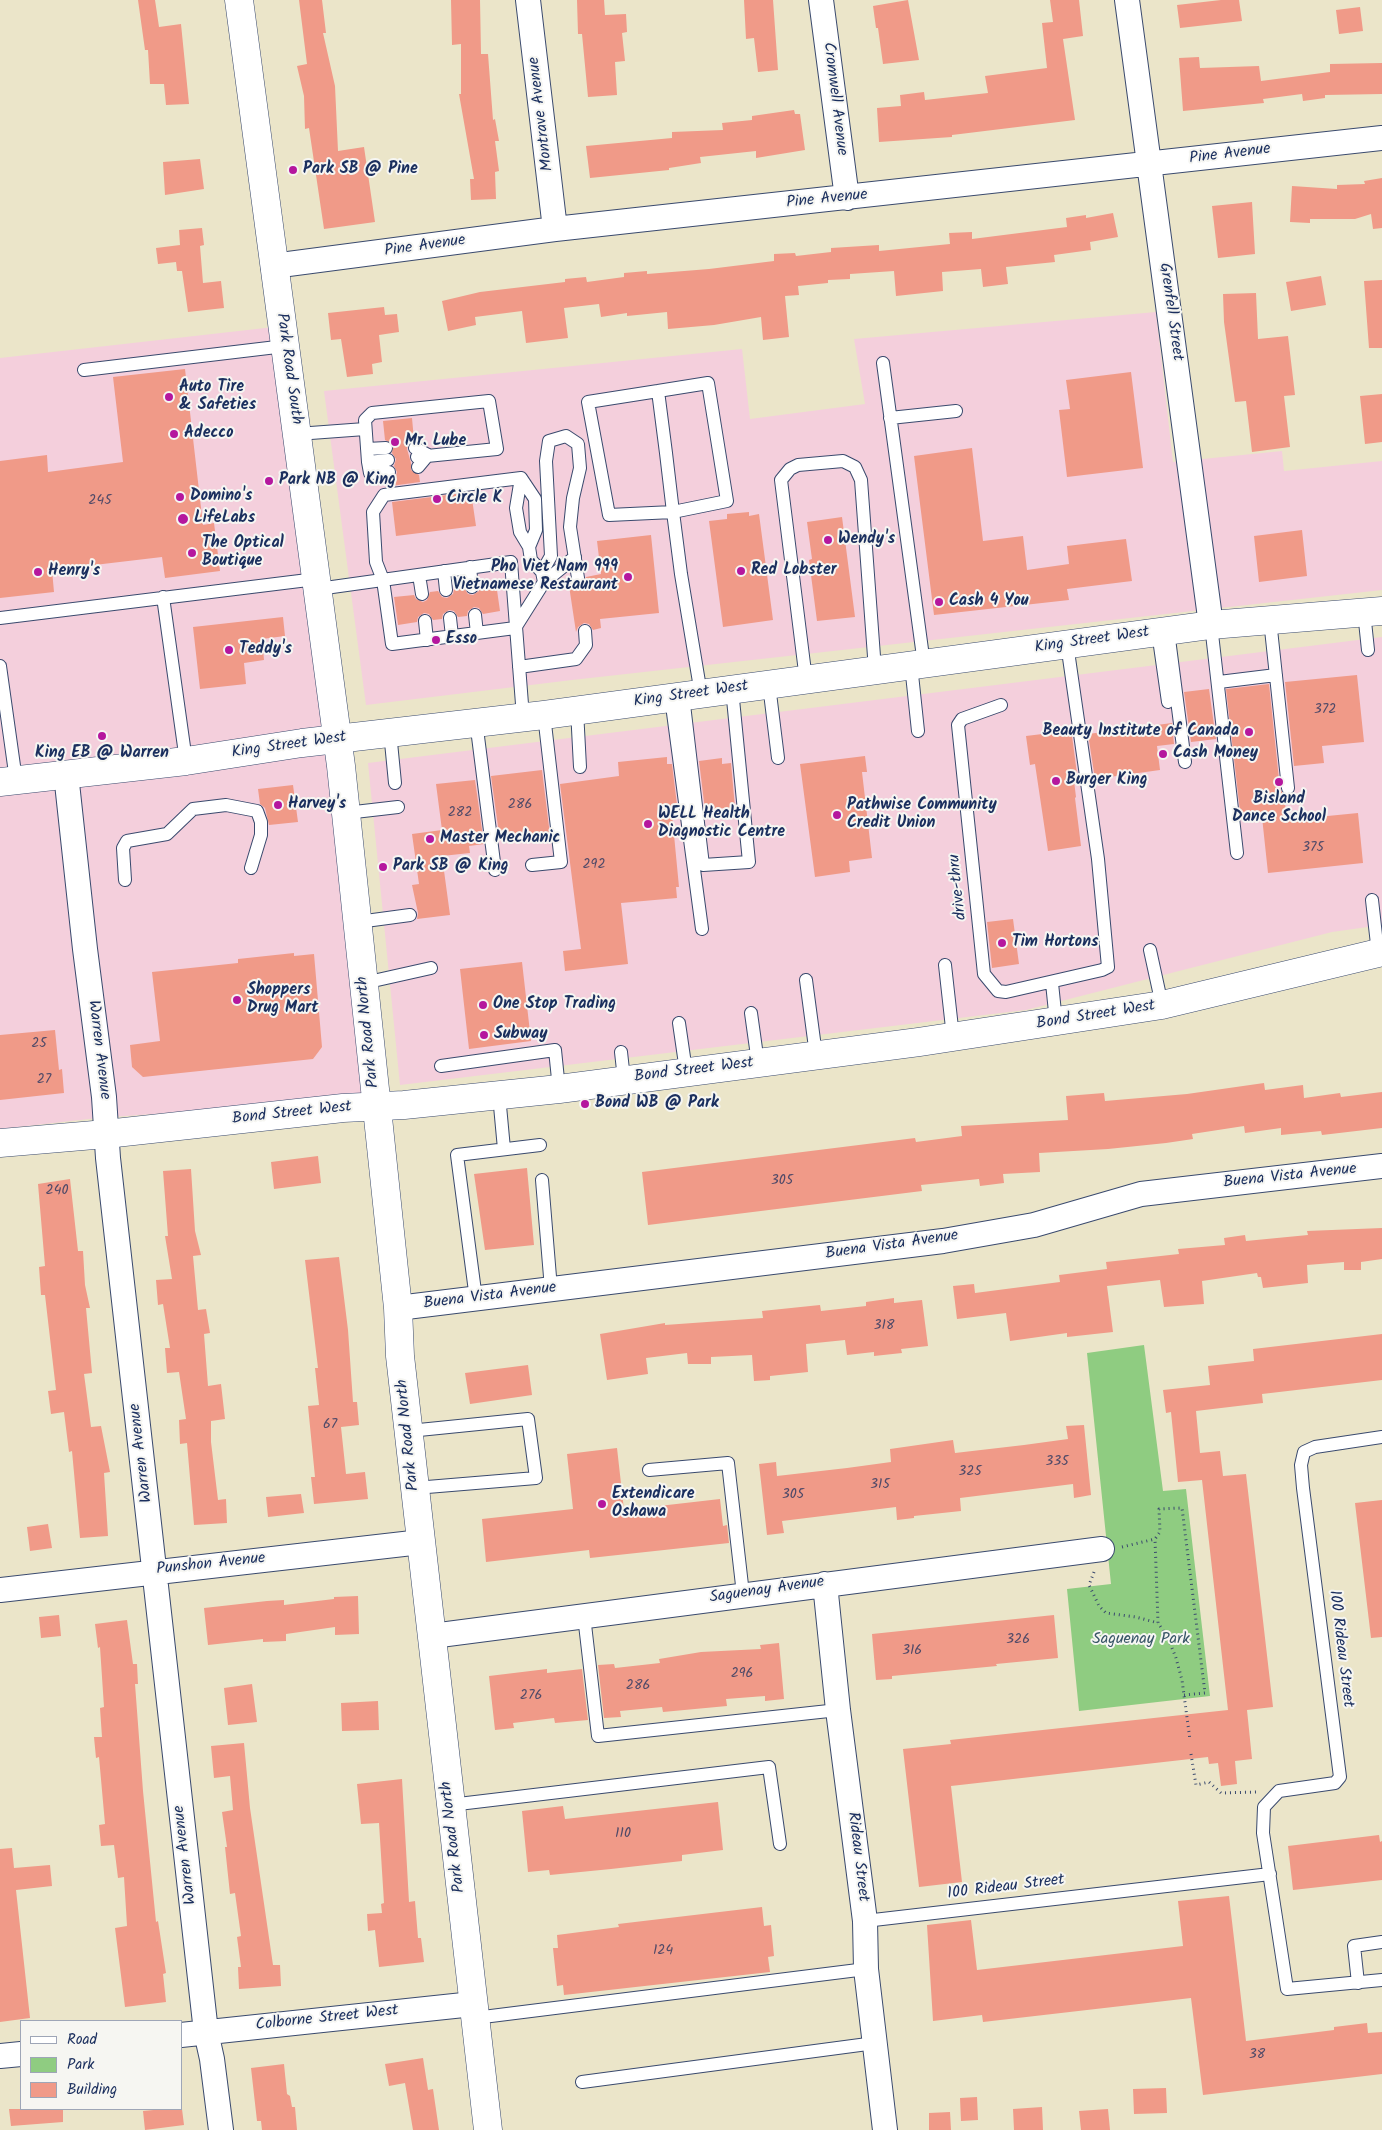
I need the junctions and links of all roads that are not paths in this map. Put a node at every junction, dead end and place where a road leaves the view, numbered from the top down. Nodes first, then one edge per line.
1 (239, 0) edge
2 (528, 0) edge
3 (821, 0) edge
4 (1127, 0) edge
5 (1382, 138) edge
6 (1148, 165) junction
7 (847, 198) junction
8 (555, 229) junction
9 (272, 266) junction
10 (285, 346) junction
11 (883, 363) dead end
12 (84, 370) dead end
13 (658, 391) junction
14 (956, 411) dead end
15 (890, 418) junction
16 (365, 429) junction
17 (297, 434) junction
18 (367, 449) junction
19 (419, 457) dead end
20 (522, 478) junction
21 (673, 512) junction
22 (529, 546) junction
23 (575, 556) junction
24 (470, 567) junction
25 (444, 571) junction
26 (419, 575) junction
27 (543, 577) junction
28 (578, 578) dead end
29 (383, 580) junction
30 (317, 584) junction
31 (472, 587) dead end
32 (446, 590) dead end
33 (422, 594) dead end
34 (163, 597) junction
35 (1373, 612) edge
36 (476, 615) dead end
37 (0, 618) edge
38 (450, 618) dead end
39 (1270, 620) junction
40 (424, 621) dead end
41 (1211, 625) junction
42 (515, 628) junction
43 (585, 631) dead end
44 (1163, 631) junction
45 (477, 634) junction
46 (452, 636) junction
47 (427, 640) junction
48 (1067, 644) junction
49 (1368, 650) dead end
50 (917, 664) junction
51 (0, 666) edge
52 (519, 667) junction
53 (875, 670) junction
54 (1276, 675) junction
55 (806, 680) junction
56 (1219, 682) junction
57 (769, 685) junction
58 (732, 689) junction
59 (685, 696) junction
60 (1168, 702) dead end
61 (1001, 705) dead end
62 (577, 710) junction
63 (534, 716) junction
64 (476, 721) junction
65 (918, 731) dead end
66 (390, 732) junction
67 (337, 739) junction
68 (778, 758) dead end
69 (186, 761) junction
70 (1186, 762) dead end
71 (580, 767) dead end
72 (66, 774) junction
73 (8, 781) edge
74 (395, 783) dead end
75 (1288, 788) dead end
76 (398, 807) dead end
77 (346, 813) junction
78 (1237, 853) dead end
79 (532, 865) dead end
80 (251, 868) dead end
81 (495, 870) dead end
82 (125, 880) dead end
83 (1372, 900) dead end
84 (410, 915) dead end
85 (358, 922) junction
86 (702, 929) dead end
87 (1150, 950) dead end
88 (1380, 953) edge
89 (945, 965) dead end
90 (431, 968) dead end
91 (806, 980) dead end
92 (1052, 982) junction
93 (364, 983) junction
94 (1162, 1006) junction
95 (751, 1013) dead end
96 (1056, 1022) junction
97 (679, 1023) dead end
98 (953, 1037) junction
99 (621, 1052) dead end
100 (816, 1055) junction
101 (758, 1063) junction
102 (441, 1066) dead end
103 (686, 1072) junction
104 (624, 1080) junction
105 (559, 1089) junction
106 (499, 1095) junction
107 (377, 1107) junction
108 (106, 1134) junction
109 (0, 1143) edge
110 (540, 1145) dead end
111 (504, 1149) junction
112 (1382, 1166) edge
113 (542, 1180) dead end
114 (551, 1289) junction
115 (476, 1298) junction
116 (398, 1308) junction
117 (409, 1431) junction
118 (1382, 1437) edge
119 (649, 1470) dead end
120 (415, 1488) junction
121 (421, 1542) junction
122 (1102, 1549) road end
123 (155, 1572) junction
124 (825, 1584) junction
125 (0, 1590) edge
126 (743, 1594) junction
127 (584, 1616) junction
128 (432, 1636) junction
129 (838, 1710) junction
130 (450, 1805) junction
131 (780, 1844) dead end
132 (1270, 1874) junction
133 (865, 1921) junction
134 (1382, 1942) edge
135 (866, 1969) junction
136 (1382, 1980) edge
137 (1358, 1983) junction
138 (474, 2011) junction
139 (206, 2032) junction
140 (182, 2035) edge
141 (875, 2043) junction
142 (20, 2054) edge
143 (0, 2056) edge
144 (582, 2082) dead end
145 (221, 2130) edge
146 (488, 2130) edge
147 (885, 2130) edge

1 - 9 main road, Park Road South
2 - 8 street, Montrave Avenue
3 - 7 street, Cromwell Avenue
4 - 6 street, Grenfell Street
5 - 6 street, Pine Avenue
6 - 7 street, Pine Avenue
6 - 41 street, Grenfell Street
7 - 8 street, Pine Avenue
8 - 9 street, Pine Avenue
9 - 10 main road, Park Road South
10 - 12 lane
10 - 17 main road, Park Road South
11 - 15 lane
13 - 21 lane
13 - 21 lane
13 - 21 lane
14 - 15 lane
15 - 50 lane
16 - 17 lane
16 - 18 lane
16 - 19 lane
17 - 30 main road, Park Road South
18 - 18 lane
20 - 22 lane
20 - 22 lane
20 - 29 lane
21 - 59 lane
22 - 27 lane
23 - 27 lane
23 - 27 lane
23 - 28 lane
24 - 25 lane
24 - 31 lane
24 - 42 lane
25 - 26 lane
25 - 32 lane
26 - 29 lane
26 - 33 lane
27 - 42 lane
29 - 30 lane
29 - 47 lane
30 - 34 lane
30 - 67 main road, Park Road South
34 - 37 lane
34 - 69 lane
35 - 39 main road, King Street West
35 - 49 lane
36 - 45 lane
38 - 46 lane
39 - 41 main road, King Street West
39 - 54 lane
40 - 47 lane
41 - 44 main road, King Street West
41 - 56 lane
42 - 45 lane
42 - 52 lane
43 - 52 lane
44 - 48 main road, King Street West
44 - 60 lane
44 - 70 lane
45 - 46 lane
46 - 47 lane
48 - 50 main road, King Street West
48 - 92 lane
50 - 53 main road, King Street West
50 - 65 lane
51 - 73 lane
52 - 63 lane
53 - 55 main road, King Street West
53 - 55 lane
54 - 56 lane
54 - 75 lane
55 - 57 main road, King Street West
56 - 78 lane
57 - 58 main road, King Street West
57 - 68 lane
58 - 59 main road, King Street West
58 - 59 lane
59 - 62 main road, King Street West
59 - 86 lane
61 - 92 lane, drive-thru
62 - 63 main road, King Street West
62 - 71 lane
63 - 64 main road, King Street West
63 - 79 lane
64 - 66 main road, King Street West
64 - 81 lane
66 - 67 main road, King Street West
66 - 74 lane
67 - 69 main road, King Street West
67 - 77 main road, Park Road North
69 - 72 main road, King Street West
72 - 73 main road, King Street West
72 - 108 street, Warren Avenue
76 - 77 lane
77 - 85 main road, Park Road North
80 - 82 lane
83 - 88 lane
84 - 85 lane
85 - 93 main road, Park Road North
87 - 94 lane
88 - 94 main road, Bond Street West
89 - 98 lane
90 - 93 lane
91 - 100 lane
92 - 96 lane
93 - 107 main road, Park Road North
94 - 96 main road, Bond Street West
95 - 101 lane
96 - 98 main road, Bond Street West
97 - 103 lane
98 - 100 main road, Bond Street West
99 - 104 lane
100 - 101 main road, Bond Street West
101 - 103 main road, Bond Street West
102 - 105 lane
103 - 104 main road, Bond Street West
104 - 105 main road, Bond Street West
105 - 106 main road, Bond Street West
106 - 107 main road, Bond Street West
106 - 111 lane
107 - 108 main road, Bond Street West
107 - 116 main road, Park Road North
108 - 109 main road, Bond Street West
108 - 123 street, Warren Avenue
110 - 111 lane
111 - 115 lane
112 - 114 street, Buena Vista Avenue
113 - 114 lane
114 - 115 street, Buena Vista Avenue
115 - 116 street, Buena Vista Avenue
116 - 117 main road, Park Road North
117 - 120 main road, Park Road North
117 - 120 lane
118 - 132 lane, 100 Rideau Street
119 - 126 lane
120 - 121 main road, Park Road North
121 - 123 street, Punshon Avenue
121 - 128 main road, Park Road North
122 - 124 street, Saguenay Avenue
123 - 125 street, Punshon Avenue
123 - 139 street, Warren Avenue
124 - 126 street, Saguenay Avenue
124 - 129 street, Rideau Street
126 - 127 street, Saguenay Avenue
127 - 128 street, Saguenay Avenue
127 - 129 lane
128 - 130 main road, Park Road North
129 - 133 street, Rideau Street
130 - 131 lane
130 - 138 main road, Park Road North
132 - 133 lane, 100 Rideau Street
132 - 137 lane
133 - 135 street, Rideau Street
134 - 137 lane
135 - 138 lane
135 - 141 street, Rideau Street
136 - 137 lane
138 - 139 street, Colborne Street West
138 - 146 main road, Park Road North
139 - 140 street, Colborne Street West
139 - 145 street, Warren Avenue
141 - 144 lane
141 - 147 street, Rideau Street
142 - 143 street

